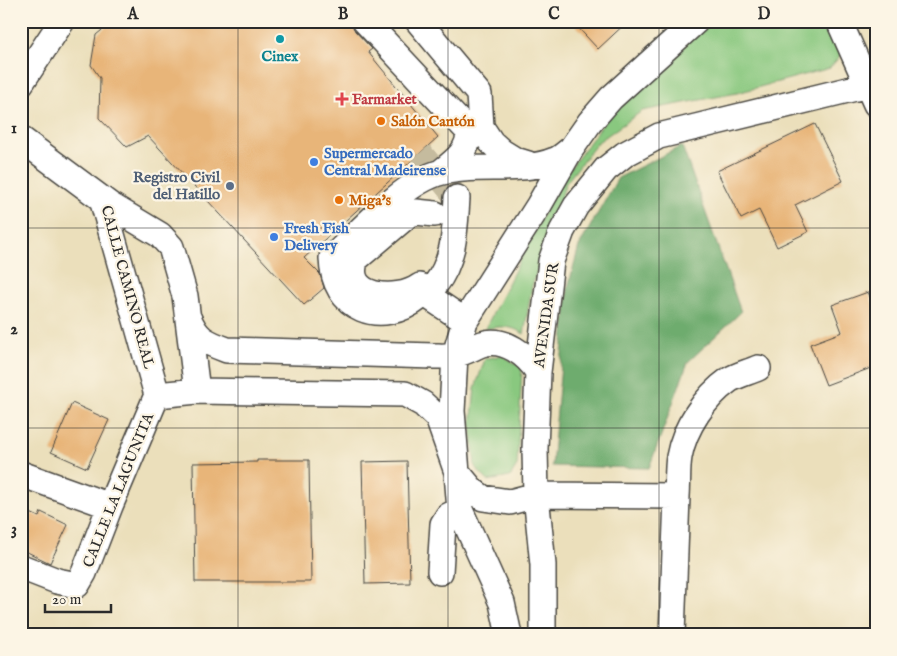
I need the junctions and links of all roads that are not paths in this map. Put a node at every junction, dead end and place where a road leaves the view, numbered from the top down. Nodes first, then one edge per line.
1 (62, 21) edge
2 (365, 21) edge
3 (418, 21) edge
4 (696, 21) edge
5 (839, 21) edge
6 (21, 84) edge
7 (873, 88) edge
8 (479, 94) junction
9 (455, 116) junction
10 (21, 139) edge
11 (571, 149) junction
12 (532, 165) junction
13 (441, 172) junction
14 (102, 199) junction
15 (407, 204) junction
16 (447, 205) junction
17 (425, 294) junction
18 (188, 317) junction
19 (465, 320) junction
20 (456, 355) junction
21 (758, 368) dead end
22 (538, 372) junction
23 (198, 392) junction
24 (157, 395) junction
25 (457, 472) junction
26 (21, 474) edge
27 (536, 495) junction
28 (677, 496) junction
29 (110, 506) junction
30 (460, 510) junction
31 (21, 567) edge
32 (440, 572) dead end
33 (508, 635) edge
34 (543, 635) edge
35 (672, 635) edge

1 - 6 street
2 - 9 street
3 - 8 street
4 - 11 street
5 - 7 street
7 - 22 street, AVENIDA SUR
8 - 9 street
8 - 12 street
9 - 13 street
10 - 14 street
11 - 12 street
11 - 19 street
12 - 13 street
13 - 15 street
14 - 18 street, CALLE CAMINO REAL
14 - 24 street, CALLE CAMINO REAL
15 - 16 street
15 - 16 street
15 - 17 street
16 - 17 street
17 - 19 street
18 - 20 street, CALLE CAMINO REAL
18 - 23 street, CALLE CAMINO REAL
19 - 20 street
20 - 22 street
20 - 25 street
21 - 28 street
22 - 27 street, AVENIDA SUR
23 - 24 street
23 - 25 street
24 - 29 street, CALLE LA LAGUNITA
25 - 27 street
25 - 30 street
26 - 29 street
27 - 28 street
27 - 34 street, AVENIDA SUR
28 - 35 street
29 - 31 street, CALLE LA LAGUNITA
30 - 32 street
30 - 33 street

